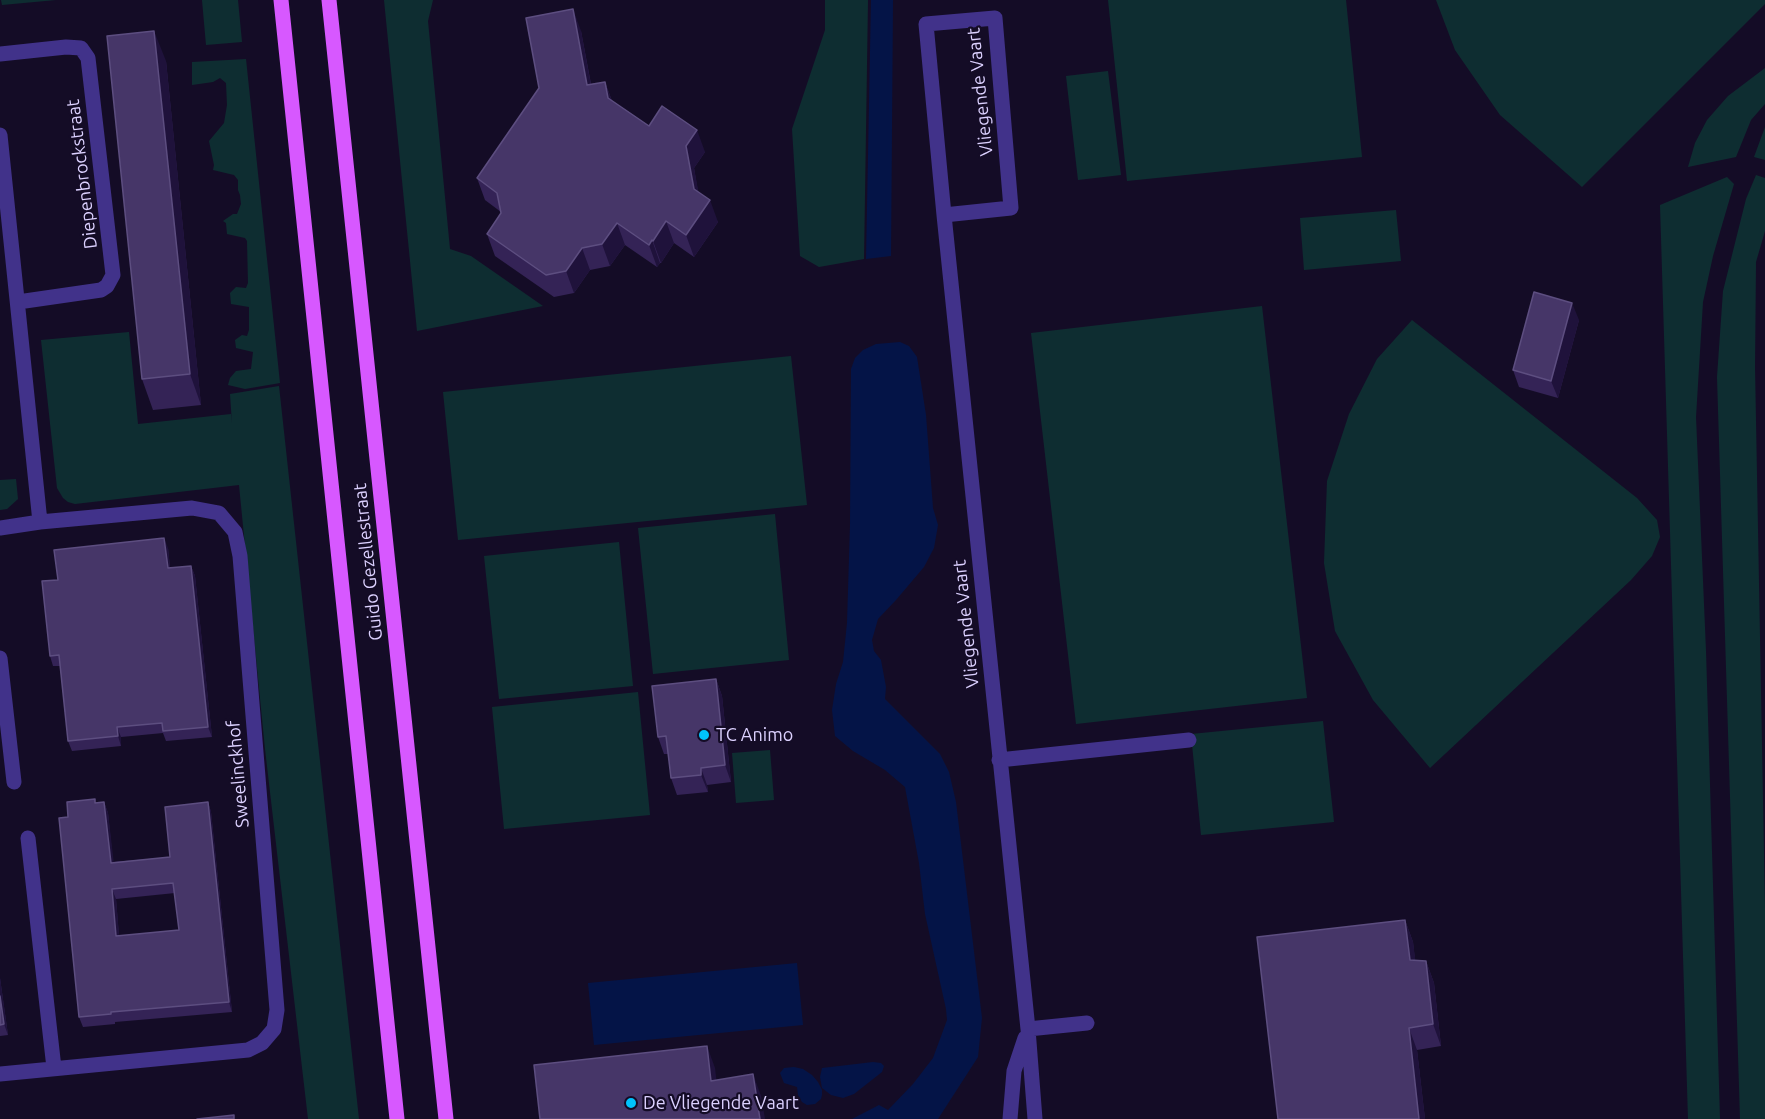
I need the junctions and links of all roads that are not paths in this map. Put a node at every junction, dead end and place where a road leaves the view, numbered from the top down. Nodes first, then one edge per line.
1 (281, 0) edge
2 (329, 0) edge
3 (0, 54) edge
4 (0, 135) edge
5 (944, 215) junction
6 (6, 247) edge
7 (18, 302) junction
8 (40, 522) junction
9 (0, 528) edge
10 (0, 657) edge
11 (1189, 740) dead end
12 (999, 760) junction
13 (14, 782) dead end
14 (27, 837) dead end
15 (1087, 1023) dead end
16 (1028, 1029) junction
17 (54, 1068) junction
18 (0, 1074) edge
19 (397, 1119) edge
20 (446, 1119) edge
21 (1010, 1119) edge
22 (1035, 1119) edge

1 - 19 main road, Guido Gezellestraat
2 - 20 main road, Guido Gezellestraat
3 - 7 street, Diepenbrockstraat
4 - 6 street
5 - 5 street, Vliegende Vaart
5 - 12 street, Vliegende Vaart
6 - 7 street
7 - 8 street
8 - 9 street, Sweelinckhof
8 - 17 street, Sweelinckhof
10 - 13 street
11 - 12 street
12 - 16 street, Vliegende Vaart
14 - 17 street
15 - 16 street
16 - 21 street, Vliegende Vaart
16 - 22 street, Vliegende Vaart
17 - 18 street, Sweelinckhof

